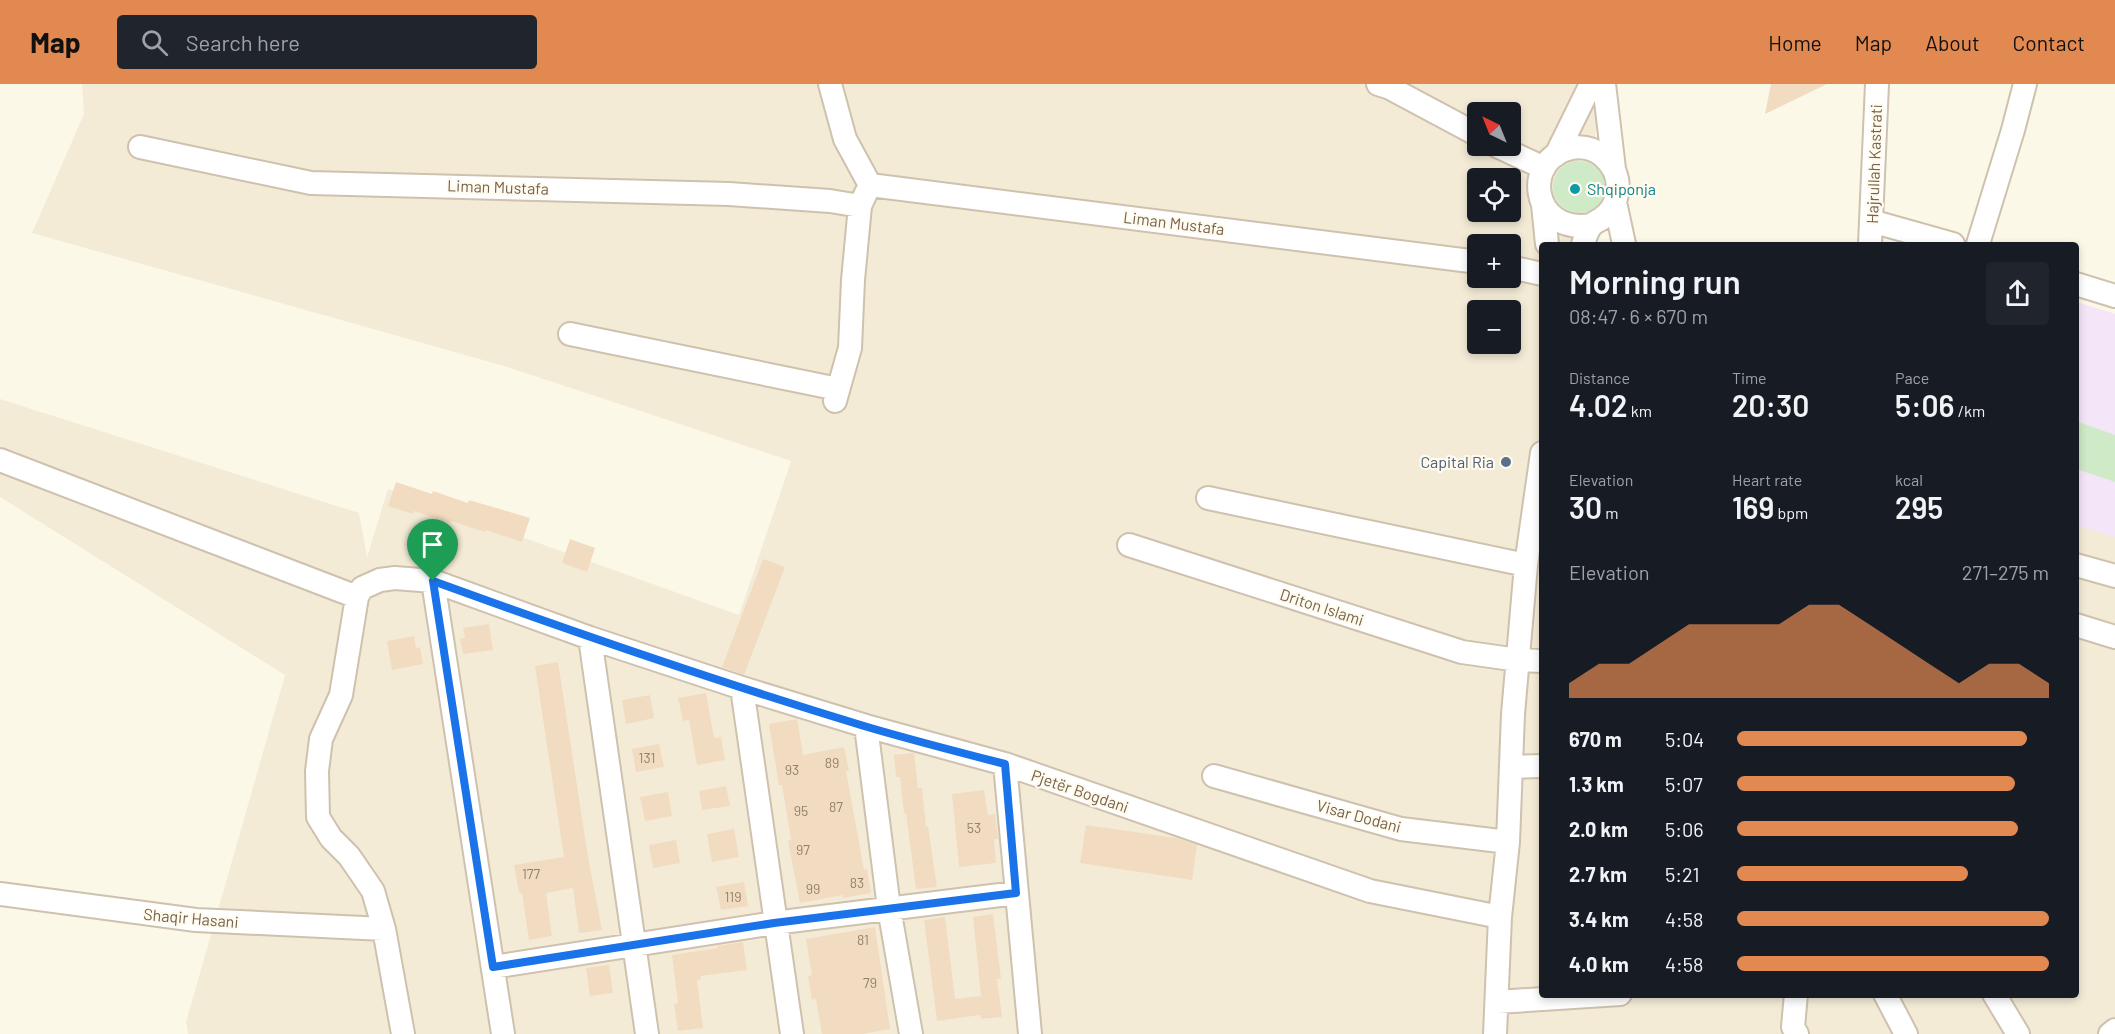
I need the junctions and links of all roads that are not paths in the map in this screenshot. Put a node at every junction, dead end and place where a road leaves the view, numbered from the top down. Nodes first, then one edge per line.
1 (830, 84) edge
2 (1378, 84) edge
3 (1591, 84) edge
4 (1604, 84) edge
5 (1877, 84) edge
6 (2025, 84) edge
7 (1467, 129) edge
8 (140, 147) dead end
9 (1521, 153) edge
10 (1550, 161) junction
11 (1614, 169) junction
12 (870, 185) junction
13 (1615, 202) junction
14 (1543, 205) junction
15 (860, 206) junction
16 (1871, 221) junction
17 (1583, 236) edge
18 (1547, 242) edge
19 (1624, 242) edge
20 (1870, 242) edge
21 (1946, 242) edge
22 (1979, 242) edge
23 (1467, 261) edge
24 (1521, 269) edge
25 (1539, 273) edge
26 (2079, 285) edge
27 (2115, 296) edge
28 (570, 334) dead end
29 (0, 460) edge
30 (1539, 485) edge
31 (1208, 498) dead end
32 (1129, 545) dead end
33 (2079, 566) edge
34 (1531, 570) edge
35 (2115, 576) edge
36 (433, 581) junction
37 (357, 597) junction
38 (2079, 626) edge
39 (2115, 637) edge
40 (590, 638) junction
41 (1518, 660) junction
42 (1539, 661) edge
43 (742, 688) junction
44 (866, 726) junction
45 (1005, 764) junction
46 (1539, 766) edge
47 (1511, 767) junction
48 (1214, 776) dead end
49 (1508, 842) junction
50 (1016, 893) junction
51 (0, 894) edge
52 (889, 908) junction
53 (1500, 917) junction
54 (774, 923) junction
55 (384, 929) junction
56 (633, 946) junction
57 (493, 967) junction
58 (1558, 998) edge
59 (1796, 998) edge
60 (1887, 998) edge
61 (1996, 998) edge
62 (1497, 1002) junction
63 (2115, 1030) edge
64 (403, 1034) edge
65 (503, 1034) edge
66 (647, 1034) edge
67 (792, 1034) edge
68 (911, 1034) edge
69 (1030, 1034) edge
70 (1495, 1034) edge
71 (1797, 1034) edge
72 (1906, 1034) edge
73 (2018, 1034) edge
74 (2110, 1034) edge

1 - 12 street
2 - 7 street
3 - 10 street
4 - 11 street
5 - 16 street, Hajrullah Kastrati
6 - 22 street
8 - 15 street, Liman Mustafa
9 - 10 street
10 - 11 street
10 - 14 street
11 - 13 street
12 - 15 street
12 - 23 street, Liman Mustafa
13 - 17 street
13 - 19 street
14 - 17 street
14 - 18 street
15 - 28 street
16 - 20 street, Hajrullah Kastrati
16 - 21 street
24 - 25 street
26 - 27 street
29 - 37 street
30 - 34 street
31 - 34 street
32 - 41 street, Driton Islami
33 - 35 street
34 - 41 street
36 - 37 street, Pjetër Bogdani
36 - 40 street, Pjetër Bogdani
36 - 57 street
37 - 55 street
38 - 39 street
40 - 43 street, Pjetër Bogdani
40 - 56 street
41 - 42 street, Driton Islami
41 - 47 street
43 - 44 street, Pjetër Bogdani
43 - 54 street
44 - 45 street, Pjetër Bogdani
44 - 52 street
45 - 50 street
45 - 53 street, Pjetër Bogdani
46 - 47 street
47 - 49 street
48 - 49 street, Visar Dodani
49 - 53 street
50 - 52 street
50 - 69 street
51 - 55 street, Shaqir Hasani
52 - 54 street
52 - 68 street
53 - 62 street
54 - 56 street
54 - 67 street
55 - 64 street
56 - 57 street
56 - 66 street
57 - 65 street
58 - 62 street
59 - 71 street
60 - 72 street
61 - 73 street
62 - 70 street
63 - 74 street

